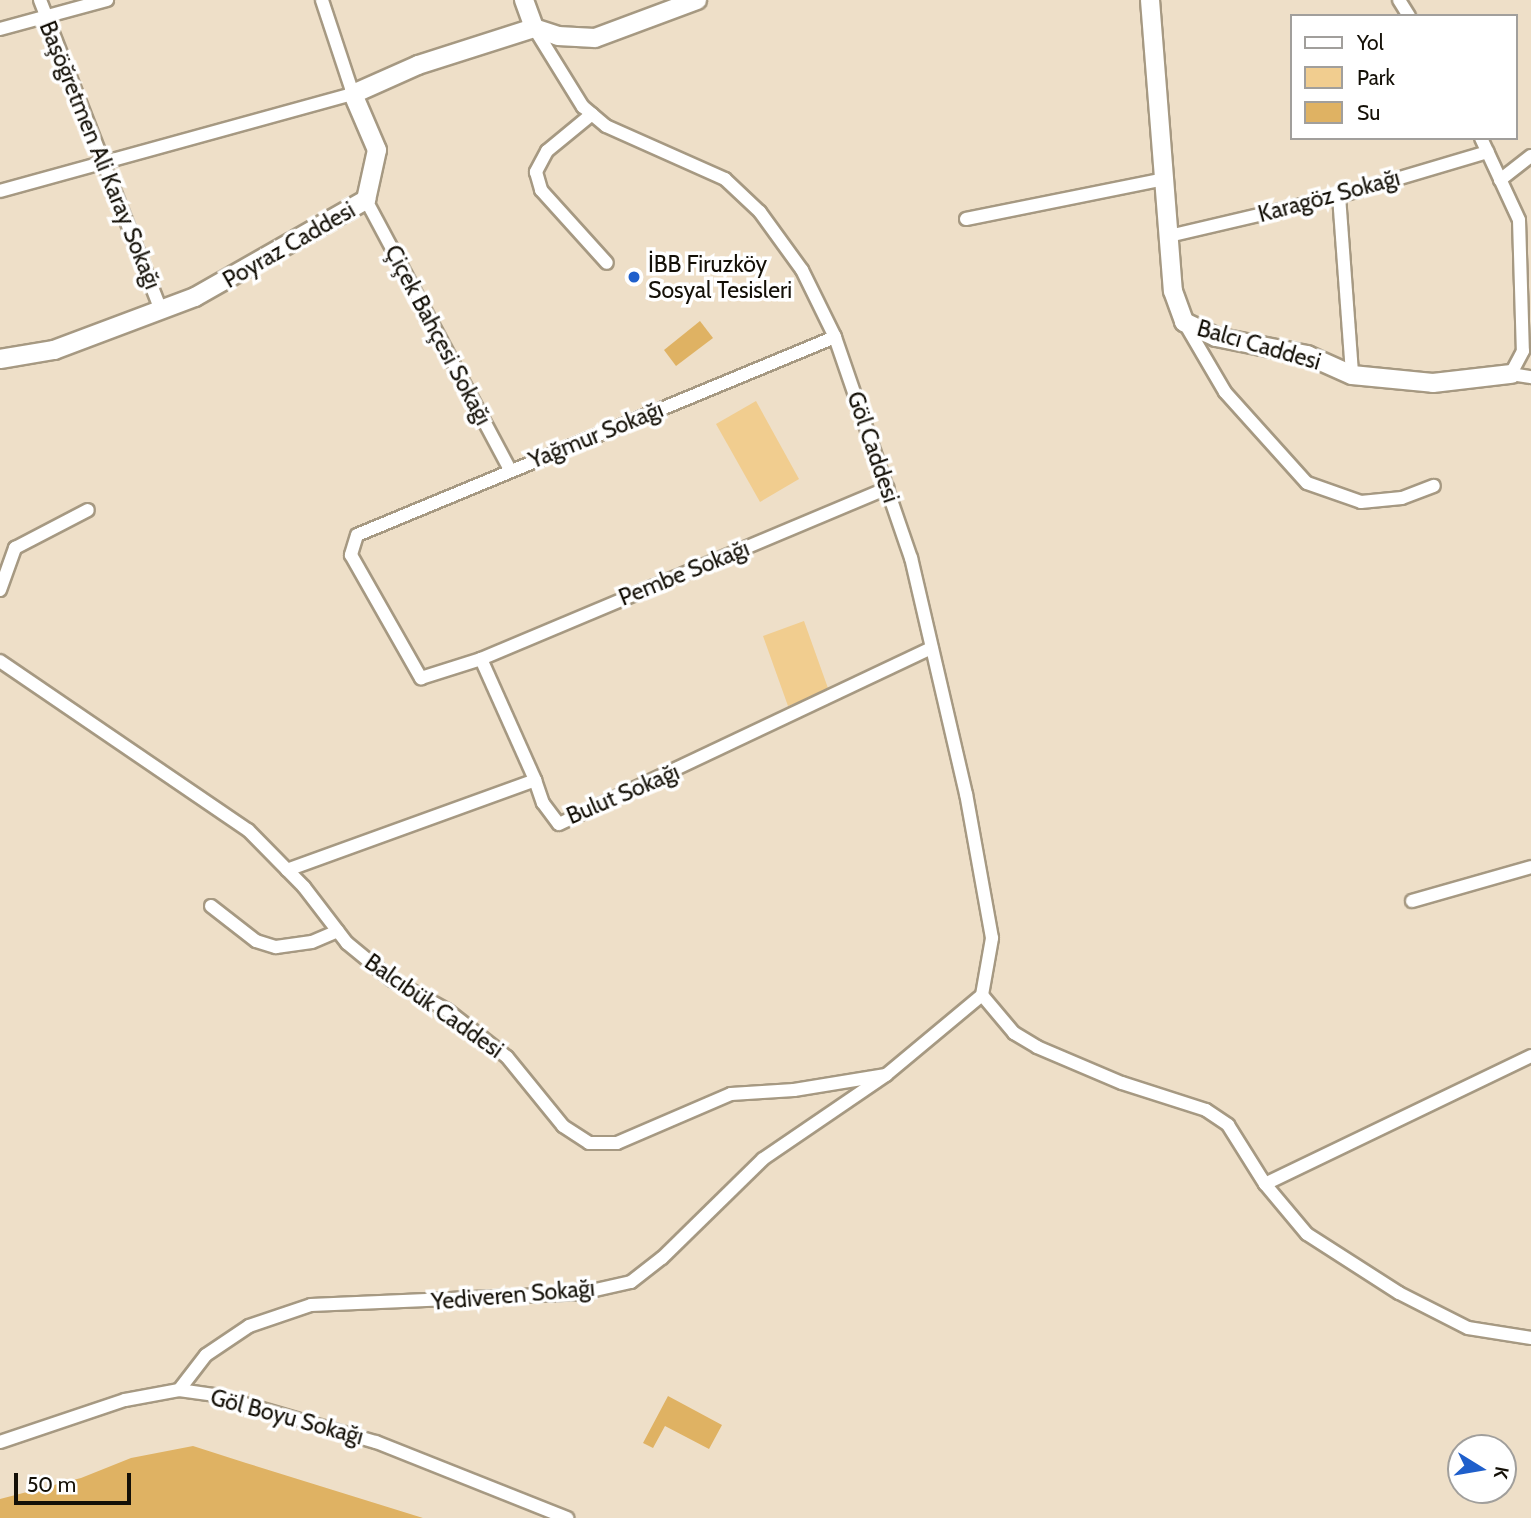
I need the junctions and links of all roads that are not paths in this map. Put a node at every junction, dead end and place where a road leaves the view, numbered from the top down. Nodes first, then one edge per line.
1 (40, 0) edge
2 (107, 0) edge
3 (322, 0) edge
4 (524, 0) edge
5 (696, 0) edge
6 (1150, 0) edge
7 (45, 17) junction
8 (534, 28) junction
9 (0, 29) edge
10 (354, 94) junction
11 (592, 114) junction
12 (1482, 140) edge
13 (1488, 152) junction
14 (1531, 156) edge
15 (103, 163) junction
16 (1164, 179) junction
17 (1500, 180) junction
18 (0, 191) edge
19 (1339, 196) junction
20 (366, 200) junction
21 (966, 219) dead end
22 (1169, 236) junction
23 (607, 263) dead end
24 (161, 310) junction
25 (1184, 323) junction
26 (835, 337) junction
27 (1527, 348) edge
28 (0, 359) edge
29 (1511, 374) junction
30 (1352, 375) junction
31 (1531, 377) edge
32 (510, 470) junction
33 (1434, 486) dead end
34 (888, 488) junction
35 (88, 510) dead end
36 (0, 590) edge
37 (932, 648) junction
38 (481, 659) junction
39 (0, 662) edge
40 (421, 678) joint
41 (535, 780) junction
42 (1531, 867) edge
43 (287, 870) junction
44 (1412, 901) dead end
45 (211, 906) dead end
46 (338, 931) junction
47 (982, 995) junction
48 (1531, 1056) edge
49 (886, 1075) junction
50 (1265, 1184) junction
51 (1531, 1338) edge
52 (179, 1390) junction
53 (0, 1442) edge
54 (567, 1518) edge

1 - 7 street, Başöğretmen Ali Karay Sokağı
2 - 7 street
3 - 10 street
4 - 8 street
5 - 8 street
6 - 16 street, Balcı Caddesi
7 - 9 street
7 - 15 street, Başöğretmen Ali Karay Sokağı
8 - 10 street
8 - 11 street, Göl Caddesi
10 - 15 street
10 - 20 street, Poyraz Caddesi
11 - 23 street
11 - 26 street, Göl Caddesi
12 - 13 street
13 - 17 street
13 - 19 street, Karagöz Sokağı
14 - 17 street
15 - 18 street
15 - 24 street, Başöğretmen Ali Karay Sokağı
16 - 21 street
16 - 22 street, Balcı Caddesi
17 - 27 street
19 - 22 street, Karagöz Sokağı
19 - 30 street
20 - 24 street, Poyraz Caddesi
20 - 32 street, Çiçek Bahçesi Sokağı
22 - 25 street, Balcı Caddesi
24 - 28 street, Poyraz Caddesi
25 - 30 street, Balcı Caddesi
25 - 33 street
26 - 32 street, Yağmur Sokağı
26 - 34 street, Göl Caddesi
27 - 29 street
29 - 30 street, Balcı Caddesi
29 - 31 street, Balcı Caddesi
32 - 40 street, Yağmur Sokağı
34 - 37 street, Göl Caddesi
34 - 38 street, Pembe Sokağı
35 - 36 street
37 - 41 street, Bulut Sokağı
37 - 47 street, Göl Caddesi
38 - 40 street, Pembe Sokağı
38 - 41 street
39 - 43 street, Balcıbük Caddesi
41 - 43 street
42 - 44 street
43 - 46 street, Balcıbük Caddesi
45 - 46 street
46 - 49 street, Balcıbük Caddesi
47 - 49 street
47 - 50 street
48 - 50 street
49 - 52 street, Yediveren Sokağı
50 - 51 street
52 - 53 street, Göl Boyu Sokağı
52 - 54 street, Göl Boyu Sokağı

